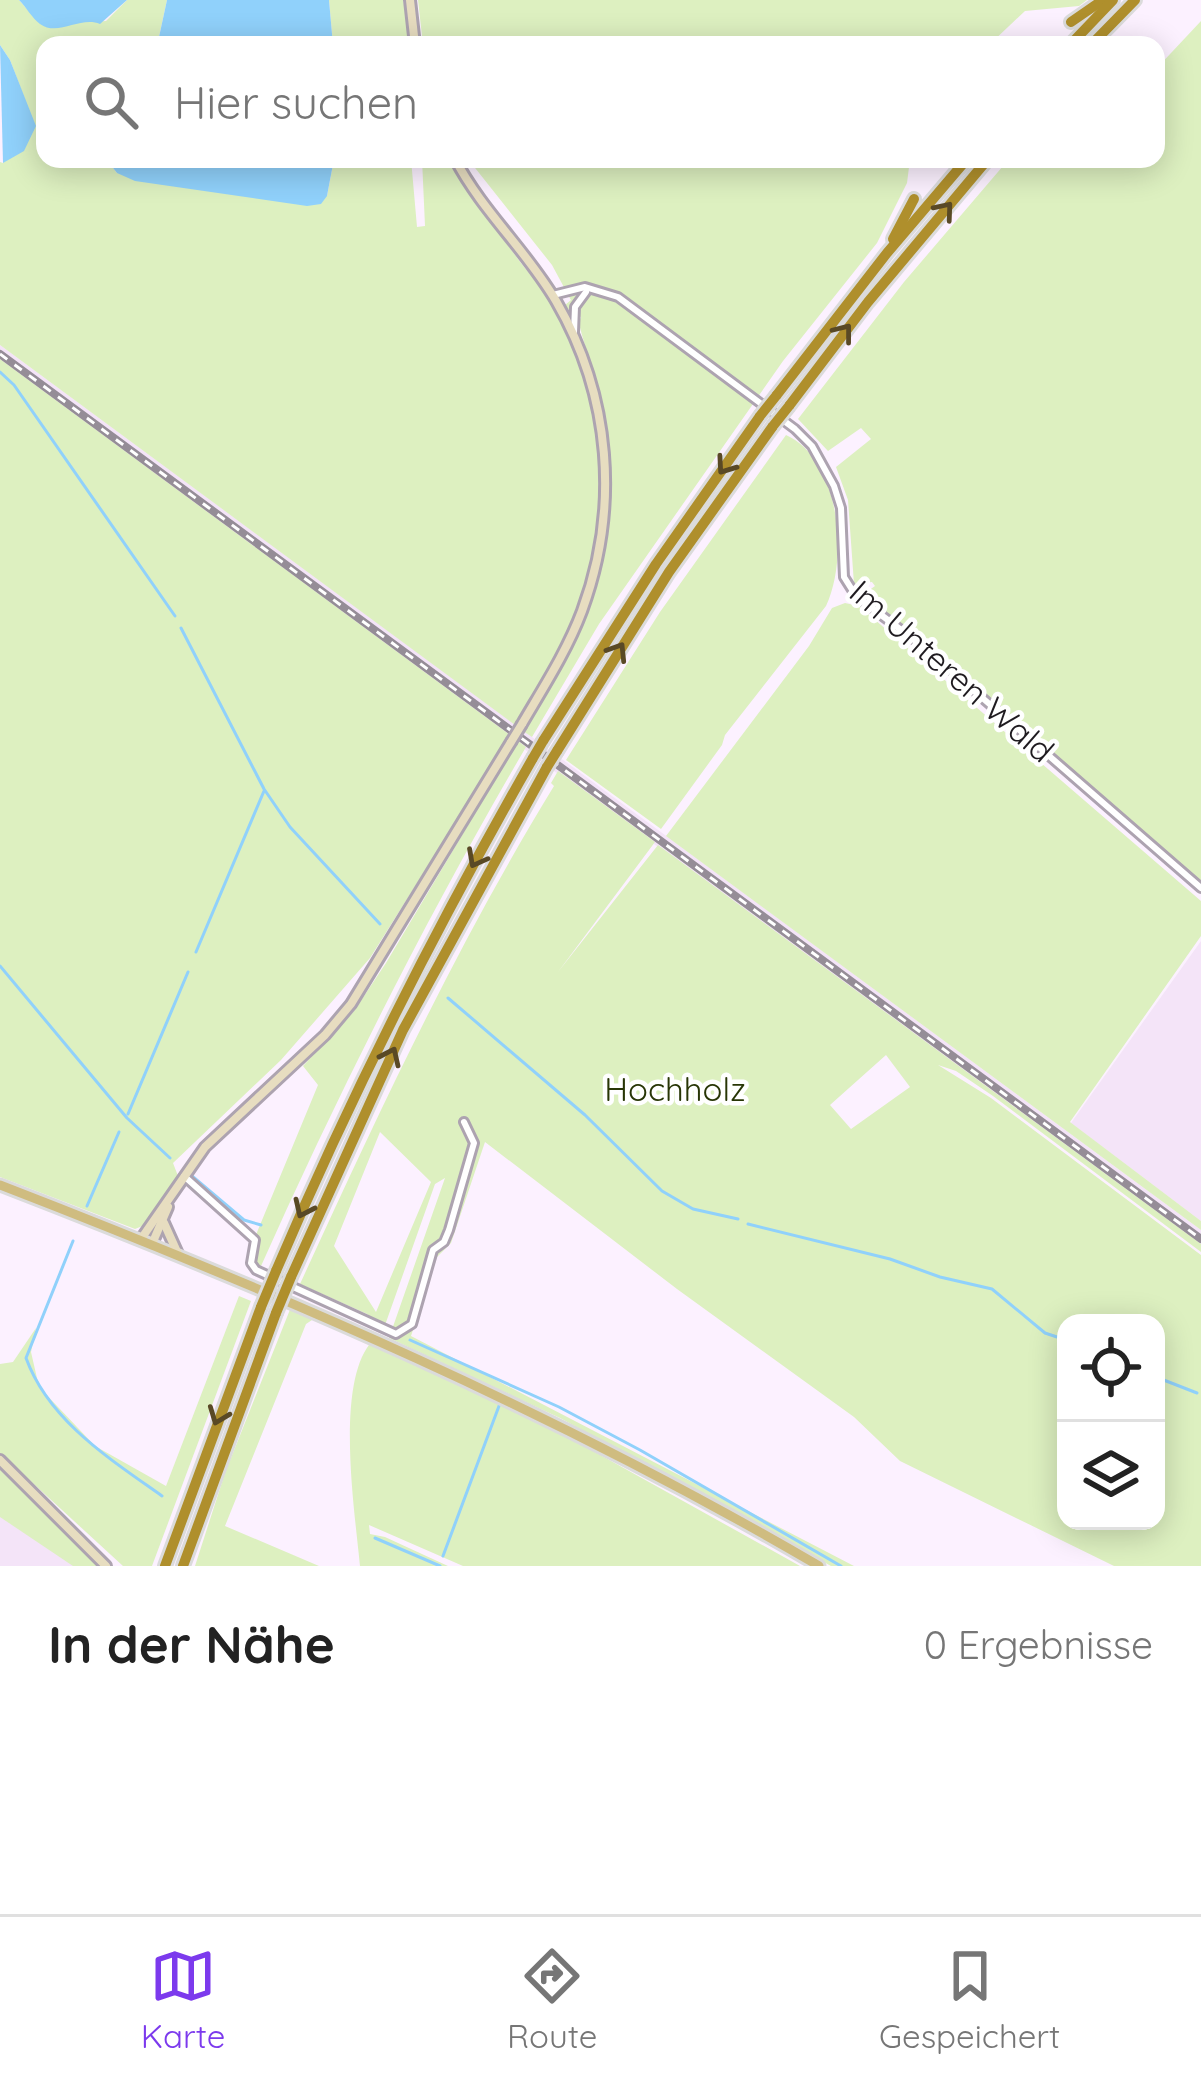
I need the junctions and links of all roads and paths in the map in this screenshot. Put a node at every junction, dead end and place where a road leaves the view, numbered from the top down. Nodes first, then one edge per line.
1 (410, 0) edge
2 (1103, 0) edge
3 (1113, 0) edge
4 (1135, 0) edge
5 (1071, 22) dead end
6 (415, 36) edge
7 (1079, 36) edge
8 (1100, 36) edge
9 (461, 168) edge
10 (959, 168) edge
11 (980, 168) edge
12 (914, 199) dead end
13 (886, 253) junction
14 (598, 290) junction
15 (586, 292) junction
16 (555, 299) junction
17 (574, 336) junction
18 (1201, 888) edge
19 (464, 1122) dead end
20 (184, 1176) junction
21 (0, 1184) edge
22 (175, 1189) junction
23 (163, 1218) junction
24 (146, 1241) junction
25 (178, 1254) junction
26 (0, 1460) edge
27 (106, 1566) edge
28 (166, 1566) edge
29 (183, 1566) edge
30 (819, 1566) edge

1 - 6 main road
2 - 5 highway
3 - 7 highway
4 - 8 highway
9 - 16 main road
10 - 13 highway
29 -> 11 highway, bridge
12 - 13 highway
13 -> 28 highway, bridge
14 - 15 street
14 - 16 street
14 - 18 street, Im Unteren Wald
15 - 16 street
15 - 17 street
16 - 17 main road
17 - 20 main road, bridge
19 - 20 street
20 - 22 main road
21 - 24 main road
22 - 23 main road
22 - 24 main road
23 - 24 main road
23 - 25 main road
24 - 25 main road
25 - 30 main road
26 - 27 main road

